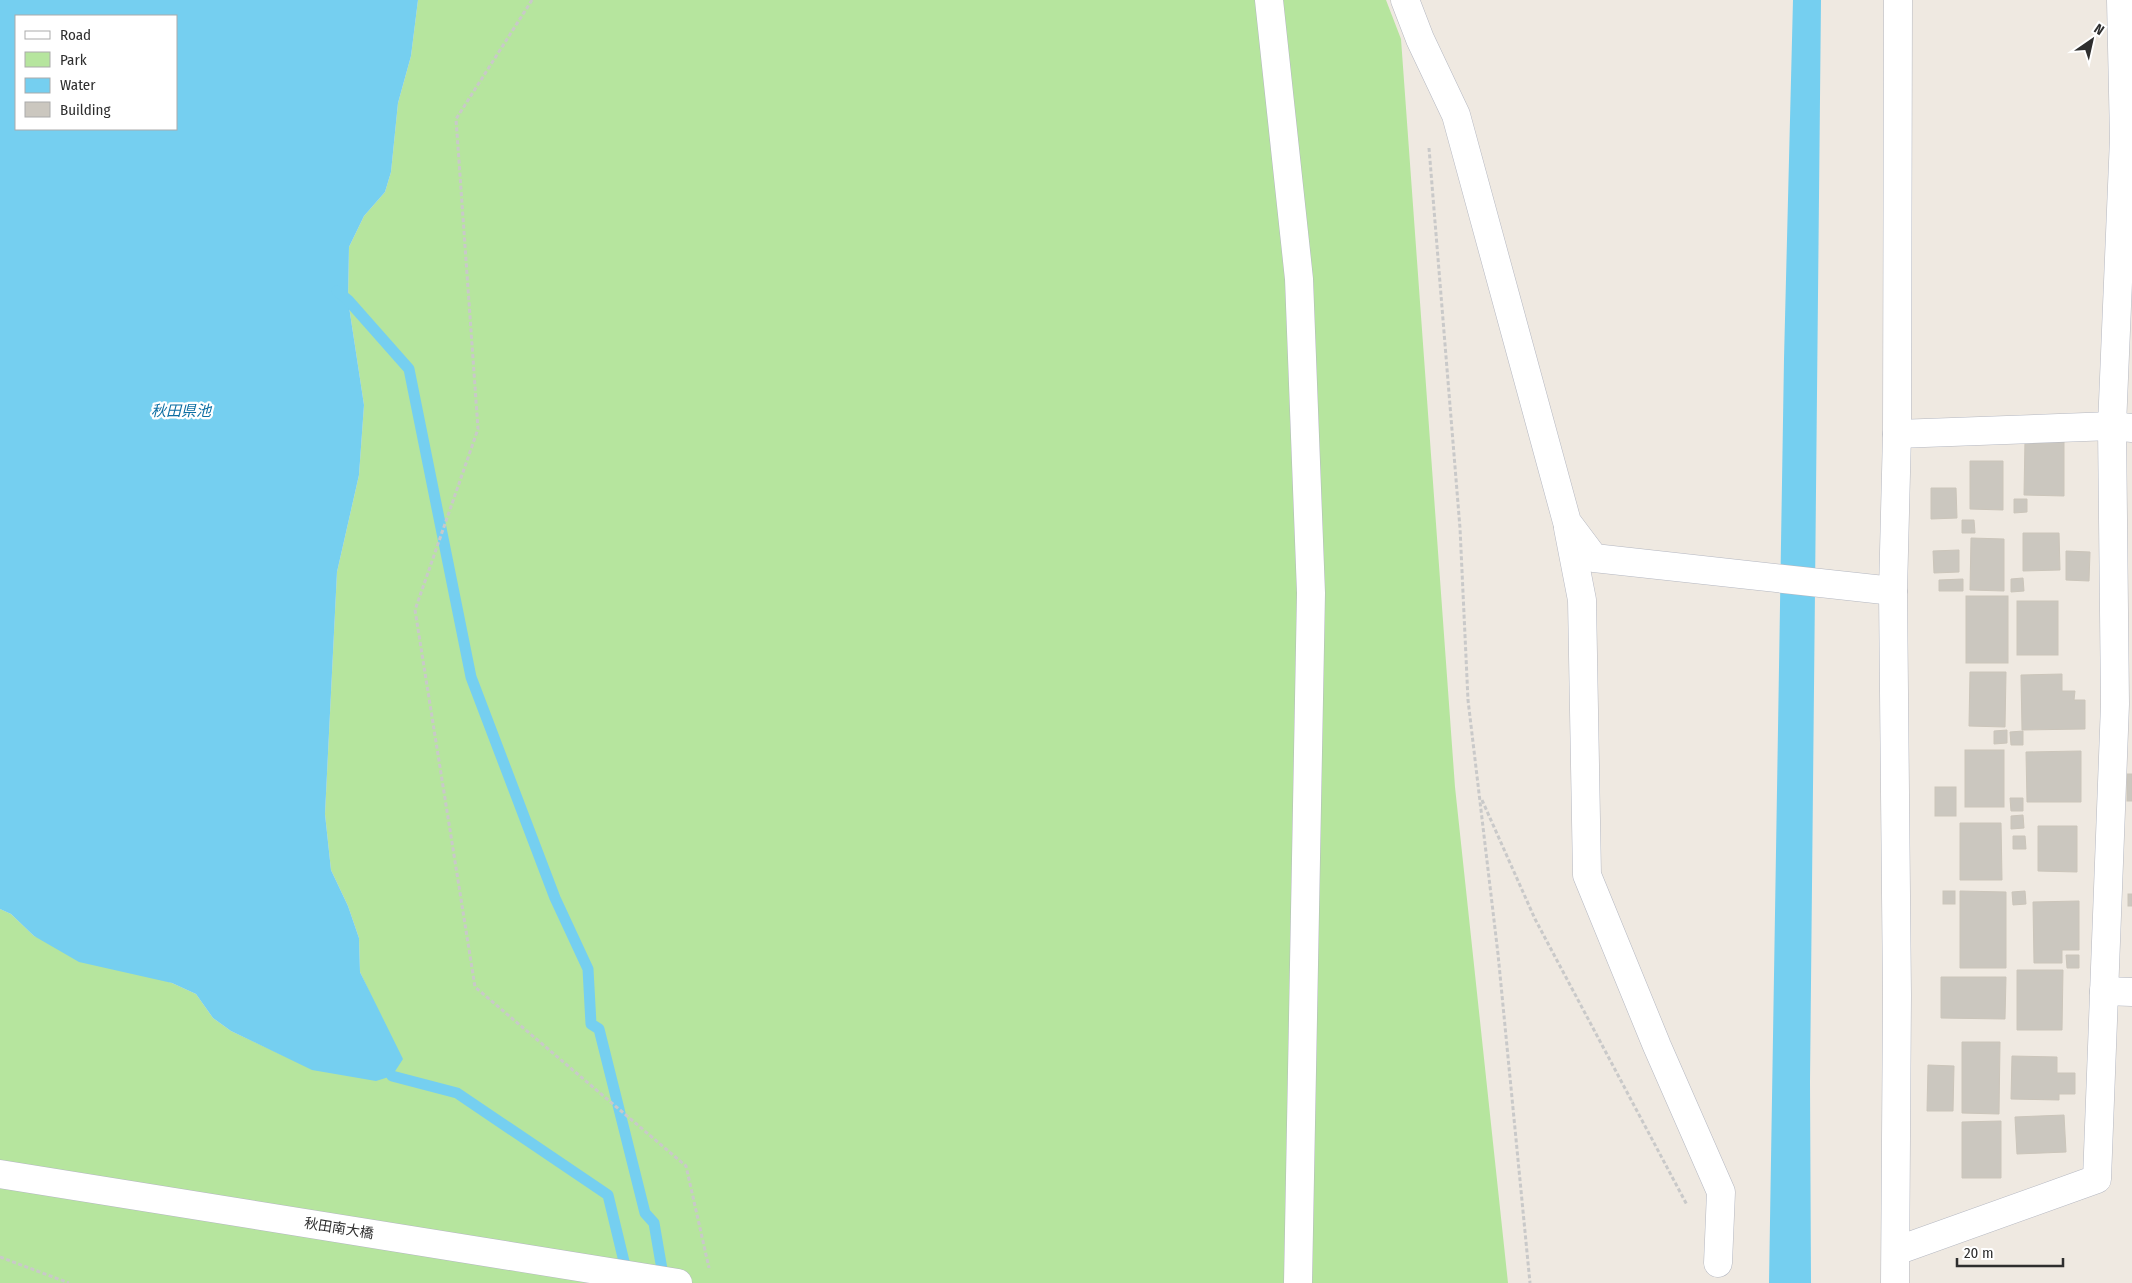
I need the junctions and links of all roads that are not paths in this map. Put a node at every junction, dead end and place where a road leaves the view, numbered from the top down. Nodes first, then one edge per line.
1 (1269, 0) edge
2 (1406, 0) edge
3 (1898, 0) edge
4 (2121, 0) edge
5 (2128, 138) edge
6 (2122, 427) edge
7 (1897, 434) junction
8 (1567, 522) junction
9 (1883, 590) junction
10 (2123, 704) edge
11 (2104, 991) junction
12 (2132, 992) edge
13 (0, 1174) edge
14 (1896, 1251) junction
15 (1718, 1263) dead end
16 (678, 1283) edge
17 (1298, 1283) edge
18 (1895, 1283) edge

1 - 17 street
2 - 8 street
3 - 7 street
4 - 5 street
5 - 6 street
6 - 7 street
6 - 10 street
7 - 9 street
8 - 9 street
8 - 15 street
9 - 14 street
10 - 11 street
11 - 12 street
11 - 14 street
13 - 16 street, 秋田南大橋
14 - 18 street

